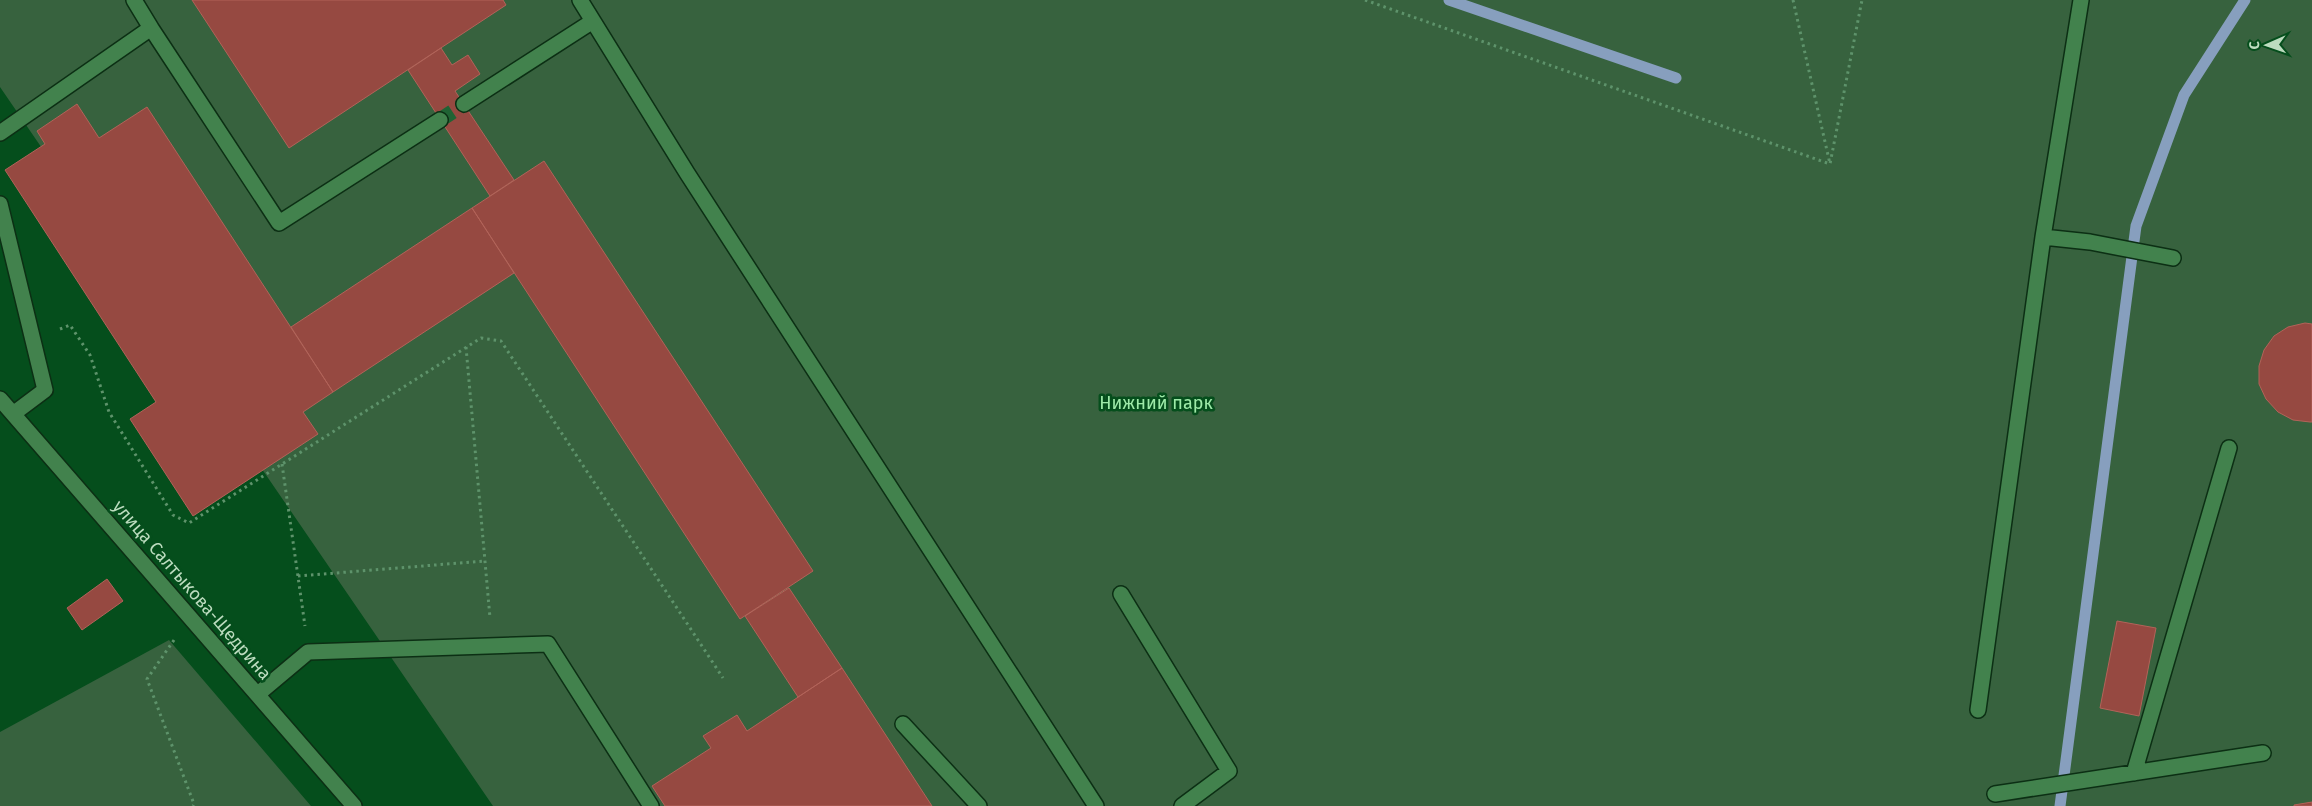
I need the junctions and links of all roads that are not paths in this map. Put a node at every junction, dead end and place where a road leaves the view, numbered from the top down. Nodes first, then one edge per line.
1 (134, 0) edge
2 (580, 0) edge
3 (2081, 0) edge
4 (593, 21) junction
5 (151, 28) junction
6 (464, 104) tunnel mouth
7 (440, 120) tunnel mouth
8 (0, 134) edge
9 (0, 204) edge
10 (2043, 237) junction
11 (2173, 258) dead end
12 (0, 399) edge
13 (13, 414) junction
14 (2229, 448) dead end
15 (1121, 594) dead end
16 (258, 694) junction
17 (1978, 710) dead end
18 (903, 724) dead end
19 (2263, 753) dead end
20 (2134, 773) junction
21 (1995, 794) dead end
22 (354, 806) edge
23 (651, 806) edge
24 (979, 806) edge
25 (1096, 806) edge
26 (1182, 806) edge

1 - 5 street
2 - 4 street
3 - 10 street
4 - 6 street
4 - 25 street
5 - 7 street
5 - 8 street
9 - 13 street
10 - 11 street
10 - 17 street
12 - 13 street, улица Салтыкова-Щедрина
13 - 16 street, улица Салтыкова-Щедрина
14 - 20 street
15 - 26 street
16 - 22 street, улица Салтыкова-Щедрина
16 - 23 street
18 - 24 street
19 - 20 street
20 - 21 street

